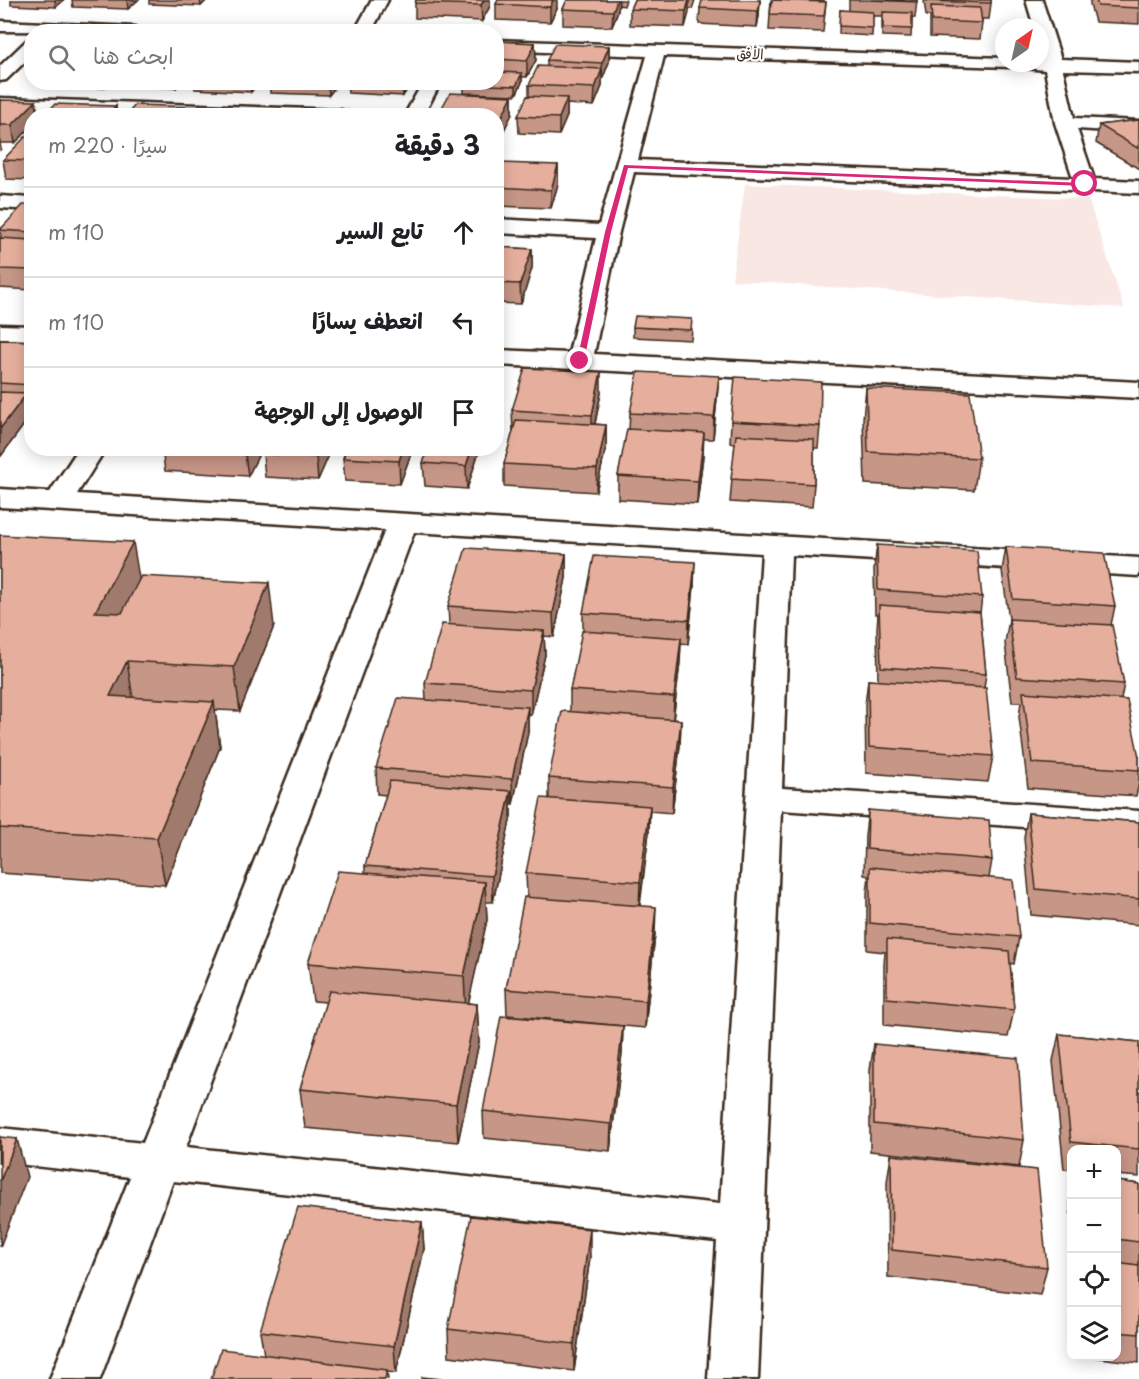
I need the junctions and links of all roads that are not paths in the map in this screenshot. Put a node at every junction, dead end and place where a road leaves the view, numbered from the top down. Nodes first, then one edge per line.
1 (380, 0) edge
2 (1034, 0) edge
3 (366, 24) edge
4 (0, 26) edge
5 (24, 28) edge
6 (504, 45) edge
7 (657, 51) junction
8 (24, 53) edge
9 (995, 63) edge
10 (1049, 64) edge
11 (1053, 64) junction
12 (1139, 67) edge
13 (0, 76) edge
14 (428, 90) edge
15 (0, 104) edge
16 (113, 108) edge
17 (417, 108) edge
18 (1065, 123) junction
19 (1139, 127) edge
20 (626, 166) junction
21 (1085, 184) junction
22 (1139, 187) edge
23 (0, 202) edge
24 (24, 204) edge
25 (504, 226) edge
26 (608, 232) junction
27 (0, 332) edge
28 (24, 333) edge
29 (504, 357) edge
30 (580, 361) junction
31 (1139, 390) edge
32 (88, 456) edge
33 (0, 498) edge
34 (58, 501) junction
35 (403, 522) junction
36 (777, 545) junction
37 (1139, 567) edge
38 (764, 798) junction
39 (1139, 823) edge
40 (0, 1145) edge
41 (158, 1162) junction
42 (742, 1225) junction
43 (75, 1379) edge
44 (734, 1379) edge

1 - 3 street
2 - 11 street
4 - 5 street
6 - 7 street, الأفق
7 - 9 street, الأفق
7 - 20 street
8 - 13 street
10 - 11 street
11 - 12 street
11 - 18 street
14 - 17 street
15 - 16 street
18 - 19 street
18 - 21 street
20 - 21 street
20 - 26 street
21 - 22 street
23 - 24 street
25 - 26 street
26 - 30 street
27 - 28 street
29 - 30 street
30 - 31 street
32 - 34 street
33 - 34 street
34 - 35 street
35 - 36 street
35 - 41 street
36 - 37 street
36 - 38 street
38 - 39 street
38 - 42 street
40 - 41 street
41 - 42 street
41 - 43 street
42 - 44 street

